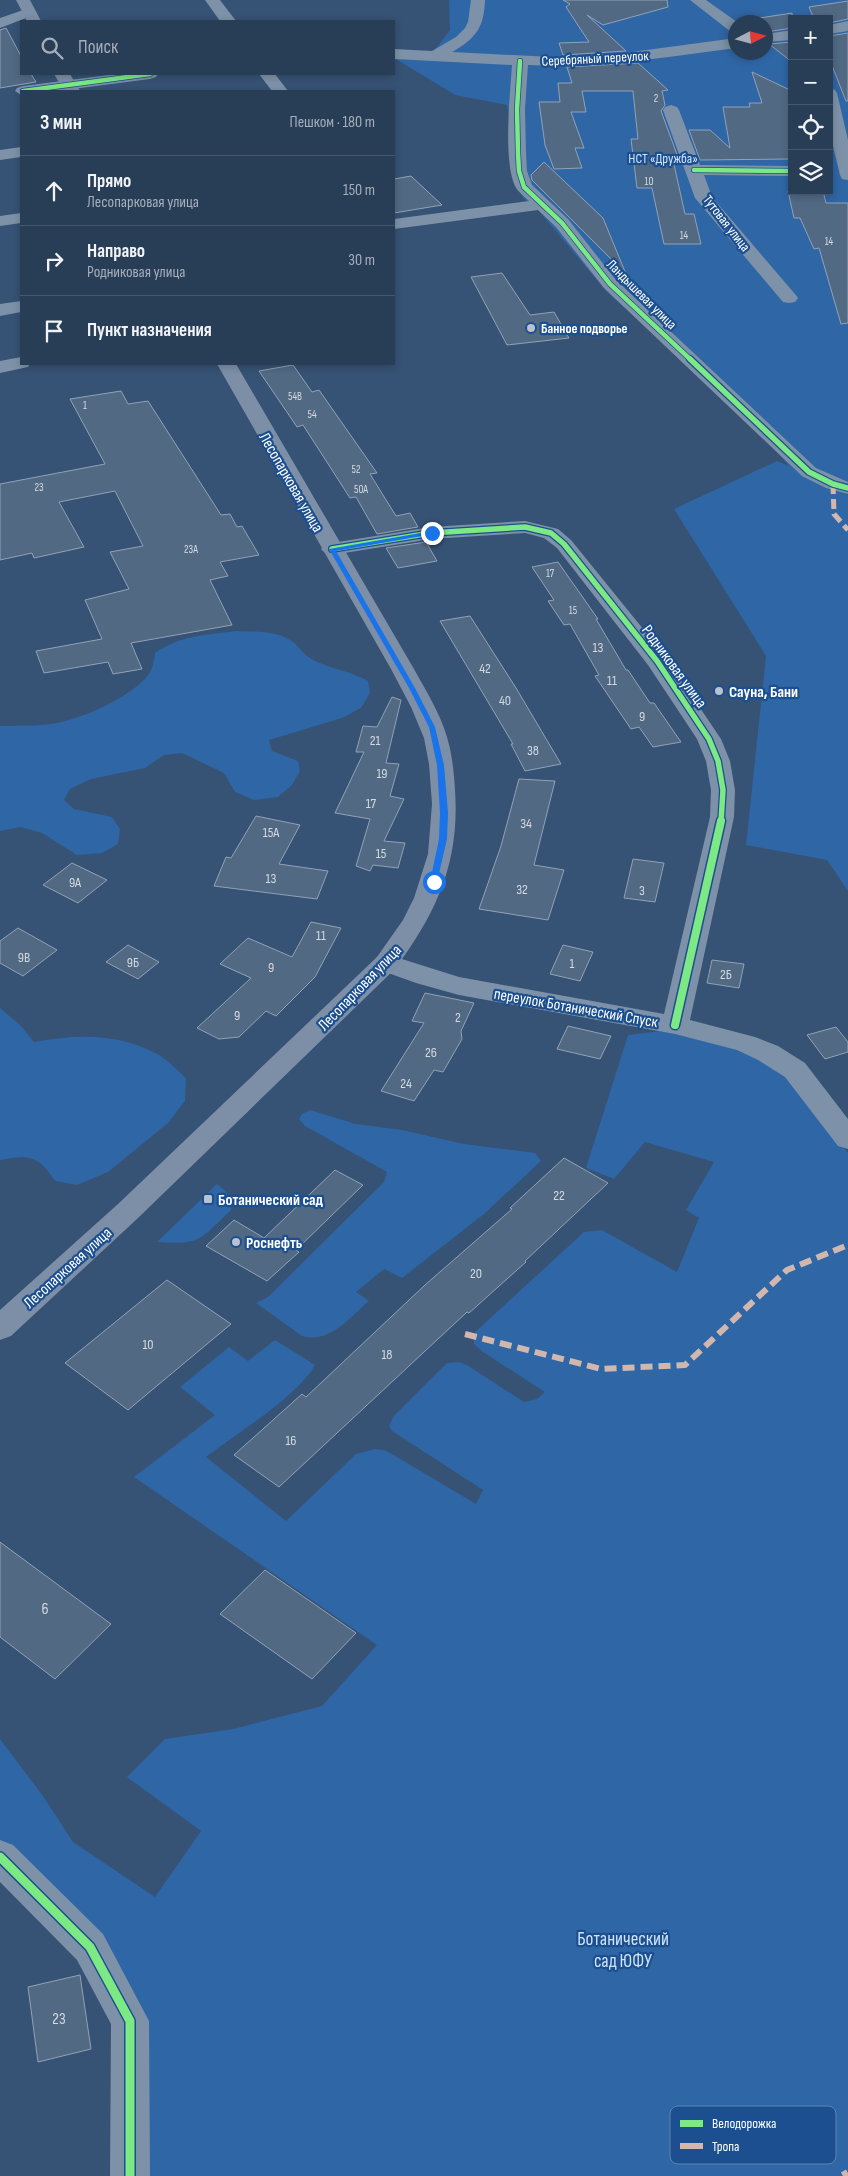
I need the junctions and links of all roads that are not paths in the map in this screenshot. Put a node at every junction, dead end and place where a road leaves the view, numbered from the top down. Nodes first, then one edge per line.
1 (212, 0) edge
2 (478, 0) edge
3 (697, 0) edge
4 (29, 11) edge
5 (227, 20) edge
6 (0, 23) edge
7 (728, 23) edge
8 (848, 26) edge
9 (833, 29) edge
10 (788, 35) edge
11 (773, 37) edge
12 (728, 43) edge
13 (395, 54) edge
14 (436, 56) junction
15 (520, 61) junction
16 (141, 75) edge
17 (268, 75) edge
18 (68, 83) edge
19 (28, 90) edge
20 (279, 90) edge
21 (832, 105) edge
22 (671, 110) dead end
23 (20, 152) edge
24 (0, 155) edge
25 (694, 170) junction
26 (788, 171) edge
27 (833, 171) edge
28 (848, 172) edge
29 (542, 204) junction
30 (20, 218) edge
31 (0, 221) edge
32 (395, 224) edge
33 (789, 298) dead end
34 (20, 307) edge
35 (0, 310) edge
36 (20, 363) edge
37 (227, 365) edge
38 (0, 367) edge
39 (848, 488) edge
40 (332, 549) junction
41 (386, 963) junction
42 (675, 1025) junction
43 (848, 1139) edge
44 (0, 1328) edge
45 (0, 1857) edge
46 (130, 2176) edge

1 - 5 street
2 - 14 street
3 - 7 street
4 - 6 street
8 - 9 street
10 - 11 street
12 - 15 street, Серебряный переулок
13 - 14 street, Серебряный переулок
14 - 15 street, Серебряный переулок
15 - 29 street, Ландышевая улица
16 - 18 street
17 - 20 street
18 - 19 street
21 - 28 street
22 - 25 street, Тутовая улица
23 - 24 street
25 - 26 street
25 - 33 street, Тутовая улица
27 - 28 street
29 - 32 street
29 - 39 street, Ландышевая улица
30 - 31 street
34 - 35 street
36 - 38 street
37 - 40 main road, Лесопарковая улица
40 - 41 main road, Лесопарковая улица
40 - 42 street, Родниковая улица
41 - 42 street, переулок Ботанический Спуск
41 - 44 main road, Лесопарковая улица
42 - 43 street, переулок Ботанический Спуск
45 - 46 street

